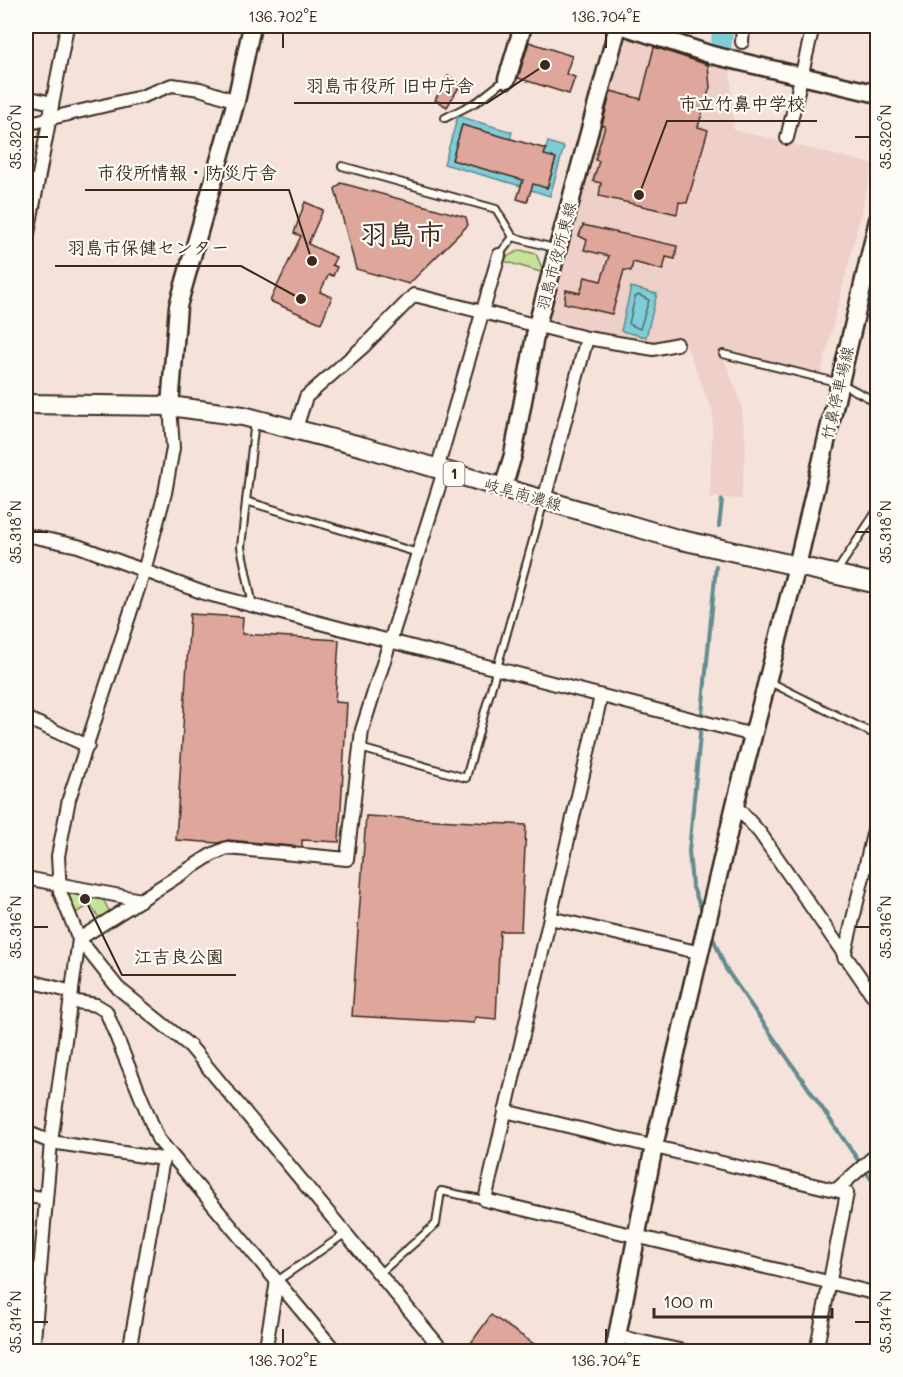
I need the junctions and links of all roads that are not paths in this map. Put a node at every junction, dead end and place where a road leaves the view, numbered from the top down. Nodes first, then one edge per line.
1 (67, 26) edge
2 (252, 26) edge
3 (523, 26) edge
4 (618, 26) edge
5 (623, 26) edge
6 (743, 26) edge
7 (813, 26) edge
8 (658, 31) edge
9 (742, 42) dead end
10 (800, 75) junction
11 (507, 79) joint
12 (878, 94) edge
13 (26, 96) edge
14 (236, 101) junction
15 (52, 103) junction
16 (49, 118) junction
17 (445, 118) dead end
18 (26, 124) edge
19 (787, 138) dead end
20 (342, 166) dead end
21 (878, 220) edge
22 (513, 237) junction
23 (26, 244) edge
24 (557, 250) junction
25 (499, 255) joint
26 (871, 281) edge
27 (482, 311) junction
28 (537, 326) junction
29 (587, 338) junction
30 (677, 344) dead end
31 (723, 354) dead end
32 (840, 383) junction
33 (878, 390) edge
34 (26, 404) edge
35 (170, 406) junction
36 (256, 419) junction
37 (297, 428) junction
38 (441, 470) junction
39 (503, 488) junction
40 (544, 500) junction
41 (246, 501) junction
42 (878, 509) edge
43 (26, 535) edge
44 (418, 553) junction
45 (797, 566) junction
46 (144, 571) junction
47 (835, 573) junction
48 (878, 584) edge
49 (254, 606) junction
50 (390, 641) junction
51 (495, 668) junction
52 (767, 681) junction
53 (601, 696) junction
54 (26, 718) edge
55 (753, 735) junction
56 (878, 736) edge
57 (87, 746) junction
58 (360, 748) junction
59 (735, 805) junction
60 (878, 813) edge
61 (26, 878) edge
62 (58, 882) junction
63 (141, 900) junction
64 (550, 918) junction
65 (79, 939) junction
66 (701, 952) junction
67 (844, 957) junction
68 (26, 980) edge
69 (71, 997) junction
70 (876, 999) edge
71 (506, 1111) junction
72 (26, 1132) edge
73 (51, 1142) junction
74 (654, 1146) junction
75 (878, 1153) edge
76 (166, 1156) junction
77 (836, 1190) junction
78 (26, 1196) edge
79 (44, 1198) junction
80 (485, 1200) junction
81 (346, 1233) junction
82 (635, 1237) junction
83 (380, 1273) junction
84 (277, 1281) junction
85 (830, 1282) junction
86 (878, 1294) edge
87 (615, 1344) edge
88 (33, 1352) edge
89 (129, 1352) edge
90 (265, 1352) edge
91 (336, 1352) edge
92 (444, 1352) edge
93 (688, 1352) edge
94 (816, 1352) edge

1 - 15 street
2 - 14 street
3 - 11 street
4 - 24 street, 羽島市役所東線
5 - 8 street
6 - 9 street
7 - 10 street
8 - 10 street
10 - 12 street
10 - 19 street
11 - 17 lane
13 - 15 street
14 - 16 street
14 - 35 street
15 - 16 street
16 - 18 street
16 - 23 street
20 - 22 lane
21 - 26 street, 竹鼻停車場線
22 - 24 lane
22 - 25 lane
24 - 28 street, 羽島市役所東線
25 - 27 street
26 - 32 street, 竹鼻停車場線
27 - 28 street
27 - 37 street
27 - 38 street
28 - 29 street
28 - 39 street, 羽島市役所東線
29 - 30 street
29 - 40 street
31 - 32 lane
32 - 33 lane
32 - 45 street, 竹鼻停車場線
34 - 35 main road, 岐阜南濃線 / 1
35 - 36 main road, 岐阜南濃線 / 1
35 - 46 street
36 - 37 main road, 岐阜南濃線 / 1
36 - 41 lane
37 - 38 main road, 岐阜南濃線 / 1
38 - 39 main road, 岐阜南濃線 / 1
38 - 44 street
39 - 40 main road, 岐阜南濃線 / 1
40 - 45 main road, 岐阜南濃線 / 1
40 - 51 lane
41 - 44 lane
41 - 49 lane
42 - 47 lane
43 - 46 street
44 - 50 street
45 - 47 main road, 岐阜南濃線 / 1
45 - 52 street, 竹鼻停車場線
46 - 49 street
46 - 57 street
47 - 48 main road, 岐阜南濃線 / 1
49 - 50 street
50 - 51 street
50 - 58 street
51 - 53 street
51 - 58 lane
52 - 55 street, 竹鼻停車場線
52 - 56 lane
53 - 55 street
53 - 64 street
54 - 57 street
55 - 59 street, 竹鼻停車場線
57 - 62 street
58 - 63 street
59 - 66 street, 竹鼻停車場線
59 - 67 street
60 - 67 street
61 - 62 street
62 - 63 street
62 - 65 street
63 - 65 street
64 - 66 street
64 - 71 street
65 - 69 street
65 - 81 street
66 - 74 street, 竹鼻停車場線
67 - 70 street
68 - 69 street
69 - 73 street
69 - 76 street
71 - 74 street
71 - 80 street
72 - 73 street
73 - 76 street
73 - 79 street
74 - 77 street
74 - 82 street, 竹鼻停車場線
75 - 77 street
76 - 84 street
76 - 89 street
77 - 85 street
78 - 79 street
79 - 88 street
80 - 82 street
80 - 83 lane
81 - 83 street
81 - 84 lane
82 - 85 street
82 - 87 street, 竹鼻停車場線
83 - 92 street
84 - 90 street
84 - 91 street
85 - 86 street
85 - 94 street
87 - 93 street

